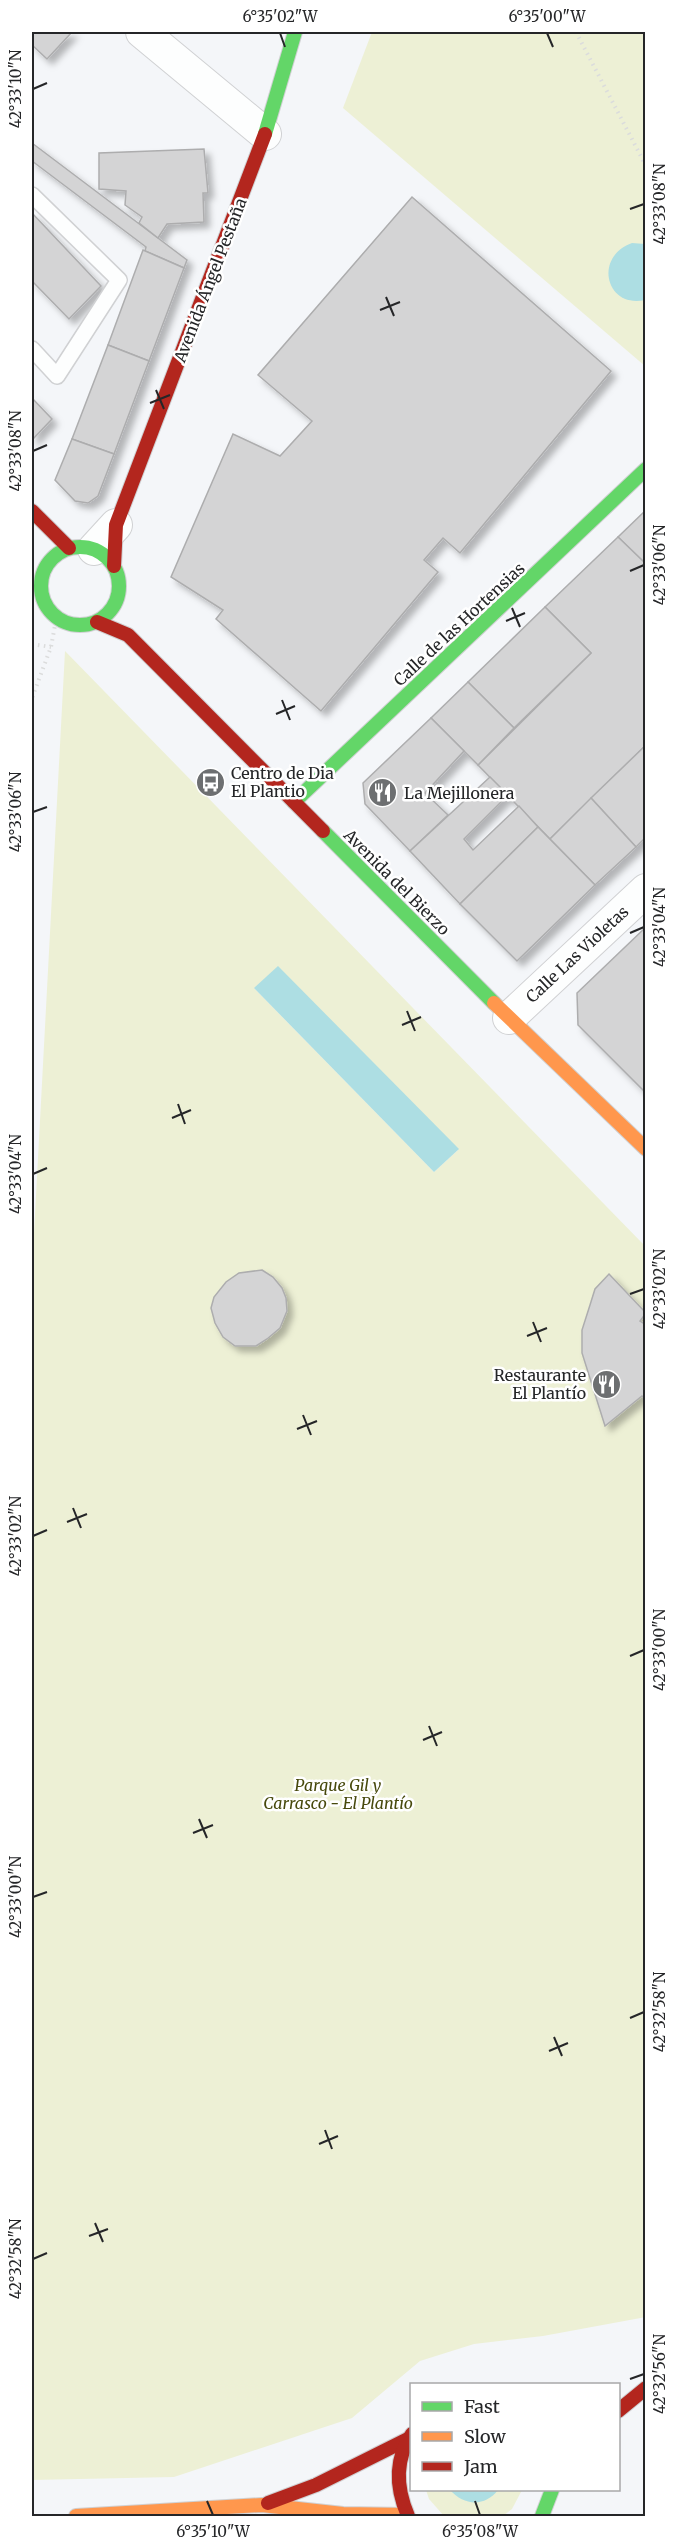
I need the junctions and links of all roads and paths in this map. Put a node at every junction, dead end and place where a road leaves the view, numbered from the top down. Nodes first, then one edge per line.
1 (142, 32) edge
2 (295, 32) edge
3 (576, 32) edge
4 (265, 134) junction
5 (645, 166) edge
6 (32, 195) edge
7 (32, 348) edge
8 (645, 469) edge
9 (32, 511) edge
10 (116, 525) joint
11 (92, 554) junction
12 (32, 563) edge
13 (42, 575) junction
14 (32, 595) edge
15 (115, 604) junction
16 (97, 622) junction
17 (128, 635) junction
18 (32, 644) edge
19 (51, 647) junction
20 (32, 698) edge
21 (294, 802) junction
22 (645, 890) edge
23 (509, 1018) junction
24 (645, 1149) edge
25 (645, 2379) edge
26 (627, 2384) dead end
27 (645, 2388) edge
28 (620, 2409) edge
29 (410, 2436) edge
30 (552, 2491) edge
31 (262, 2505) junction
32 (408, 2516) edge
33 (76, 2517) edge
34 (542, 2517) edge

1 - 4 street
2 - 4 street, Avenida Ángel Pestaña
3 - 5 path
4 - 10 street, Avenida Ángel Pestaña
6 - 7 lane
8 - 21 street, Calle de las Hortensias
9 - 11 street
10 - 11 street, Avenida Ángel Pestaña
11 - 13 street
11 - 15 street
12 - 13 street
13 - 16 street
14 - 19 path
15 - 16 street
15 - 17 street, Avenida del Bierzo
16 - 17 street, Avenida del Bierzo
17 - 21 street, Avenida del Bierzo
18 - 19 path
19 - 20 path
21 - 23 street, Avenida del Bierzo
22 - 23 street, Calle Las Violetas
23 - 24 street, Avenida del Bierzo
25 - 26 street
27 - 28 street
29 - 31 street
29 - 32 street
30 - 34 street
31 - 32 street
31 - 33 street

